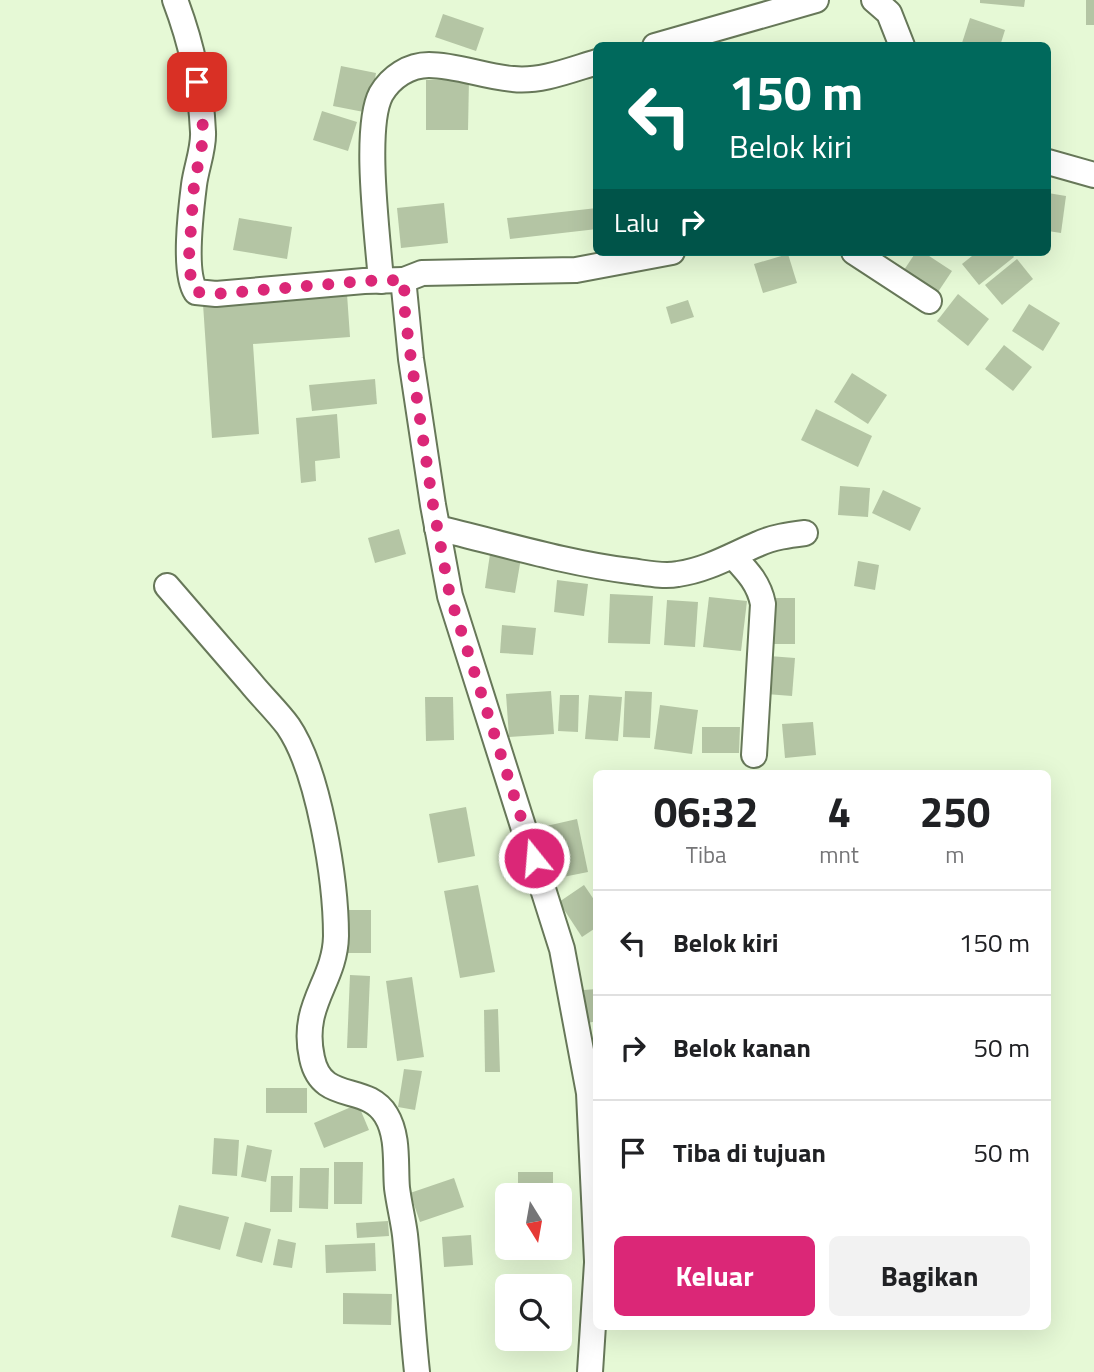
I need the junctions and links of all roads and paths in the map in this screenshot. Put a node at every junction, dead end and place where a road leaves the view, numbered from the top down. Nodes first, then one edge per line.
1 (175, 0) edge
2 (816, 0) edge
3 (874, 0) edge
4 (669, 42) edge
5 (900, 42) edge
6 (593, 63) edge
7 (1051, 163) edge
8 (1094, 175) edge
9 (651, 256) edge
10 (861, 256) edge
11 (393, 280) junction
12 (929, 301) dead end
13 (437, 528) junction
14 (805, 533) dead end
15 (733, 556) junction
16 (167, 586) dead end
17 (754, 755) dead end
18 (593, 1178) edge
19 (593, 1325) edge
20 (417, 1372) edge
21 (590, 1372) edge

1 - 11 street
2 - 4 street
3 - 5 street
6 - 11 street
7 - 8 street
9 - 11 street
10 - 12 street
11 - 13 street
13 - 15 street
13 - 18 street
14 - 15 street
15 - 17 street
16 - 20 street
19 - 21 street

